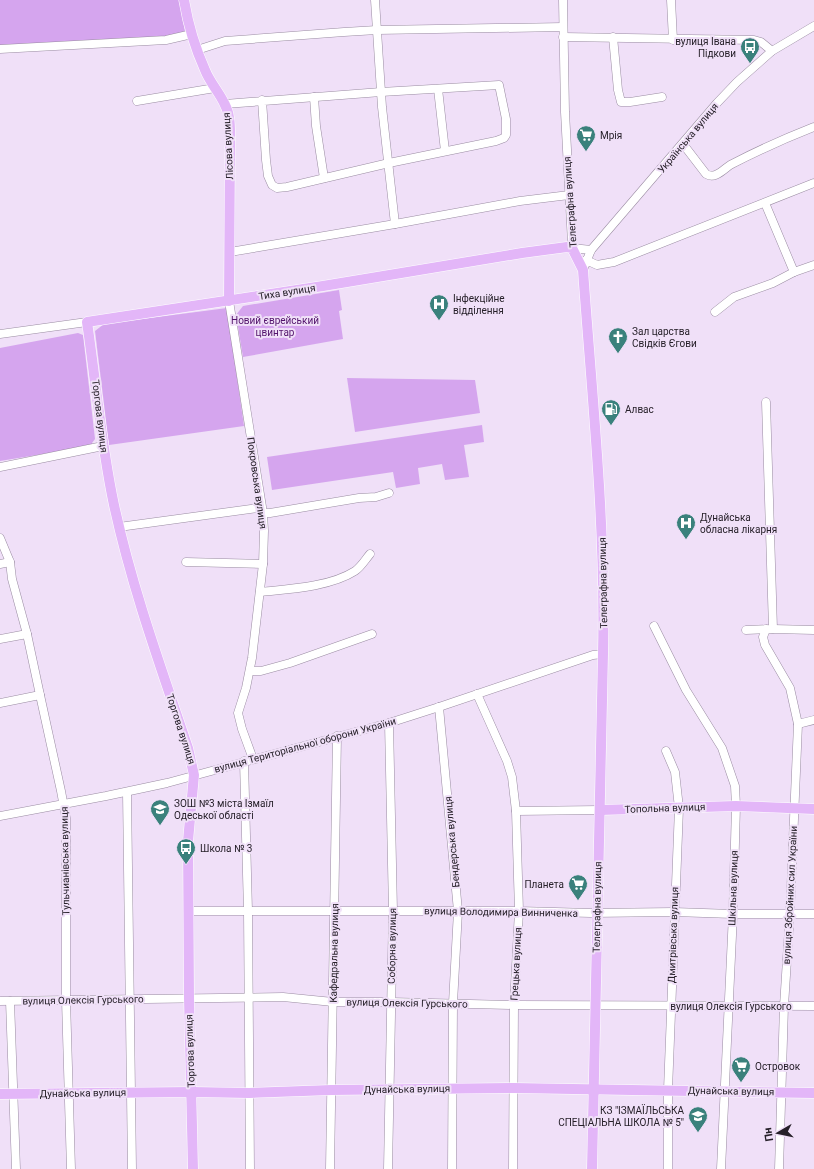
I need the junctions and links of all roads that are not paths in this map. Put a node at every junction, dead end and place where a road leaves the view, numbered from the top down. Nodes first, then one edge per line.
1 (184, 0) edge
2 (375, 0) edge
3 (563, 0) edge
4 (671, 0) edge
5 (814, 26) edge
6 (563, 27) junction
7 (377, 30) junction
8 (192, 34) junction
9 (564, 37) junction
10 (613, 37) junction
11 (673, 40) junction
12 (0, 49) edge
13 (197, 50) junction
14 (772, 51) junction
15 (215, 88) junction
16 (438, 89) junction
17 (381, 92) junction
18 (314, 97) junction
19 (662, 97) dead end
20 (262, 100) junction
21 (137, 101) dead end
22 (225, 104) junction
23 (814, 126) edge
24 (682, 144) junction
25 (445, 151) junction
26 (389, 163) junction
27 (324, 178) junction
28 (814, 183) edge
29 (569, 195) junction
30 (765, 203) junction
31 (395, 224) junction
32 (572, 248) junction
33 (591, 250) junction
34 (230, 252) junction
35 (585, 265) junction
36 (814, 265) edge
37 (794, 272) junction
38 (229, 301) junction
39 (715, 312) dead end
40 (87, 322) junction
41 (0, 334) edge
42 (766, 402) dead end
43 (103, 446) junction
44 (0, 467) edge
45 (389, 493) dead end
46 (263, 513) junction
47 (119, 527) junction
48 (0, 538) edge
49 (370, 554) dead end
50 (10, 562) junction
51 (186, 562) dead end
52 (0, 564) edge
53 (263, 564) junction
54 (260, 592) junction
55 (654, 626) dead end
56 (770, 629) junction
57 (746, 630) dead end
58 (814, 630) edge
59 (27, 634) junction
60 (372, 634) dead end
61 (0, 639) edge
62 (603, 654) junction
63 (250, 671) junction
64 (477, 694) junction
65 (40, 695) junction
66 (0, 703) edge
67 (439, 707) junction
68 (814, 720) edge
69 (389, 723) junction
70 (798, 724) junction
71 (337, 736) junction
72 (666, 751) dead end
73 (253, 759) junction
74 (244, 762) junction
75 (194, 775) junction
76 (126, 792) junction
77 (64, 804) junction
78 (736, 806) junction
79 (678, 808) junction
80 (795, 808) junction
81 (814, 809) edge
82 (600, 810) junction
83 (516, 811) junction
84 (0, 816) edge
85 (188, 911) junction
86 (248, 911) junction
87 (393, 911) junction
88 (458, 911) junction
89 (519, 911) junction
90 (334, 912) junction
91 (597, 912) junction
92 (674, 912) junction
93 (790, 913) junction
94 (733, 914) junction
95 (814, 914) edge
96 (189, 998) junction
97 (248, 998) junction
98 (130, 999) junction
99 (66, 1000) junction
100 (0, 1001) edge
101 (10, 1001) junction
102 (333, 1002) junction
103 (392, 1002) junction
104 (453, 1003) junction
105 (514, 1005) junction
106 (595, 1005) junction
107 (729, 1005) junction
108 (671, 1006) junction
109 (784, 1006) junction
110 (814, 1006) edge
111 (452, 1088) junction
112 (514, 1088) junction
113 (389, 1089) junction
114 (594, 1089) junction
115 (331, 1090) junction
116 (668, 1090) junction
117 (724, 1091) junction
118 (132, 1092) junction
119 (192, 1092) junction
120 (782, 1092) junction
121 (814, 1093) edge
122 (0, 1094) edge
123 (13, 1094) junction
124 (68, 1094) junction
125 (249, 1094) junction
126 (16, 1169) edge
127 (71, 1169) edge
128 (132, 1169) edge
129 (193, 1169) edge
130 (250, 1169) edge
131 (330, 1169) edge
132 (388, 1169) edge
133 (452, 1169) edge
134 (513, 1169) edge
135 (592, 1169) edge
136 (668, 1169) edge
137 (721, 1169) edge
138 (779, 1169) edge

1 - 8 main road, Лісова вулиця
2 - 7 street
3 - 6 street, Телеграфна вулиця
4 - 11 street
5 - 14 street, Українська вулиця
6 - 7 street
6 - 9 street, Телеграфна вулиця
7 - 13 street
7 - 17 street
8 - 12 street
8 - 13 main road, Лісова вулиця
9 - 10 street
9 - 29 street, Телеграфна вулиця
10 - 11 street
10 - 19 street
11 - 14 street
13 - 15 main road, Лісова вулиця
14 - 24 street, Українська вулиця
15 - 21 street
15 - 22 main road, Лісова вулиця
16 - 17 street
16 - 25 street
16 - 25 street
17 - 18 street
17 - 26 street
18 - 20 street
18 - 27 street
20 - 22 street
20 - 27 street
22 - 34 main road, Лісова вулиця
23 - 24 street
24 - 33 street, Українська вулиця
25 - 26 street
26 - 27 street
26 - 31 street
28 - 30 street
29 - 31 street
29 - 32 street, Телеграфна вулиця
30 - 35 street
30 - 37 street
31 - 34 street
32 - 33 street
32 - 35 main road, Телеграфна вулиця
32 - 38 main road, Тиха вулиця
33 - 35 street, Українська вулиця
34 - 38 main road, Лісова вулиця
35 - 62 main road, Телеграфна вулиця
36 - 37 street
37 - 39 street
38 - 40 main road, Тиха вулиця
38 - 46 street, Покровська вулиця
40 - 41 street, Тиха вулиця
40 - 43 main road, Торгова вулиця
42 - 56 street, вулиця Збройних сил України
43 - 44 street
43 - 47 main road, Торгова вулиця
45 - 46 street
46 - 47 street
46 - 53 street, Покровська вулиця
47 - 75 main road, Торгова вулиця
48 - 50 street, Тульчианівська вулиця
49 - 54 street
50 - 52 street
50 - 59 street, Тульчианівська вулиця
51 - 53 street
53 - 54 street, Покровська вулиця
54 - 63 street, Покровська вулиця
55 - 78 street, Шкільна вулиця
56 - 57 street
56 - 58 street
56 - 70 street, вулиця Збройних сил України
59 - 61 street
59 - 65 street, Тульчианівська вулиця
60 - 63 street
62 - 64 street, вулиця Територіальної оборони України
62 - 82 main road, Телеграфна вулиця
63 - 73 street, Покровська вулиця
64 - 67 street, вулиця Територіальної оборони України
64 - 83 street, Грецька вулиця
65 - 66 street
65 - 77 street, Тульчианівська вулиця
67 - 69 street, вулиця Територіальної оборони України
67 - 88 street, Бендерська вулиця
68 - 70 street
69 - 71 street, вулиця Територіальної оборони України
69 - 87 street, Соборна вулиця
70 - 80 street, вулиця Збройних сил України
71 - 73 street, вулиця Територіальної оборони України
71 - 90 street, Кафедральна вулиця
72 - 79 street, Дмитрівська вулиця
73 - 74 street, вулиця Територіальної оборони України
74 - 75 street, вулиця Територіальної оборони України
74 - 86 street
75 - 76 street, вулиця Територіальної оборони України
75 - 85 main road, Торгова вулиця
76 - 77 street, вулиця Територіальної оборони України
76 - 98 street
77 - 84 street, вулиця Територіальної оборони України
77 - 99 street, Тульчианівська вулиця
78 - 79 main road, Топольна вулиця
78 - 80 main road, Топольна вулиця
78 - 94 street, Шкільна вулиця
79 - 82 main road, Топольна вулиця
79 - 92 street, Дмитрівська вулиця
80 - 81 main road, Топольна вулиця
80 - 93 street, вулиця Збройних сил України
82 - 83 street, Топольна вулиця
82 - 91 main road, Телеграфна вулиця
83 - 89 street, Грецька вулиця
85 - 86 street, вулиця Володимира Винниченка
85 - 96 main road, Торгова вулиця
86 - 90 street, вулиця Володимира Винниченка
86 - 97 street
87 - 88 street, вулиця Володимира Винниченка
87 - 90 street, вулиця Володимира Винниченка
87 - 103 street, Соборна вулиця
88 - 89 street, вулиця Володимира Винниченка
88 - 104 street, Бендерська вулиця
89 - 91 street, вулиця Володимира Винниченка
89 - 105 street, Грецька вулиця
90 - 102 street, Кафедральна вулиця
91 - 92 street, вулиця Володимира Винниченка
91 - 106 main road, Телеграфна вулиця
92 - 94 street, вулиця Володимира Винниченка
92 - 108 street, Дмитрівська вулиця
93 - 94 street, вулиця Володимира Винниченка
93 - 95 street, вулиця Володимира Винниченка
93 - 109 street, вулиця Збройних сил України
94 - 107 street, Шкільна вулиця
96 - 97 street, вулиця Олексія Гурського
96 - 98 street, вулиця Олексія Гурського
96 - 119 main road, Торгова вулиця
97 - 102 street, вулиця Олексія Гурського
97 - 125 street
98 - 99 street, вулиця Олексія Гурського
98 - 118 street
99 - 101 street, вулиця Олексія Гурського
99 - 124 street, Тульчианівська вулиця
100 - 101 street, вулиця Олексія Гурського
101 - 123 street
102 - 103 street, вулиця Олексія Гурського
102 - 115 street, Кафедральна вулиця
103 - 104 street, вулиця Олексія Гурського
103 - 113 street, Соборна вулиця
104 - 105 street, вулиця Олексія Гурського
104 - 111 street, Бендерська вулиця
105 - 106 street, вулиця Олексія Гурського
105 - 112 street, Грецька вулиця
106 - 108 street, вулиця Олексія Гурського
106 - 114 main road, Телеграфна вулиця
107 - 108 street, вулиця Олексія Гурського
107 - 109 street, вулиця Олексія Гурського
107 - 117 street, Шкільна вулиця
108 - 116 street, Дмитрівська вулиця
109 - 110 street, вулиця Олексія Гурського
109 - 120 street, вулиця Збройних сил України
111 - 112 main road, Дунайська вулиця
111 - 113 main road, Дунайська вулиця
111 - 133 street, Бендерська вулиця
112 - 114 main road, Дунайська вулиця
112 - 134 street, Грецька вулиця
113 - 115 main road, Дунайська вулиця
113 - 132 street, Соборна вулиця
114 - 116 main road, Дунайська вулиця
114 - 135 main road, Телеграфна вулиця
115 - 125 main road, Дунайська вулиця
115 - 131 street, Кафедральна вулиця
116 - 117 main road, Дунайська вулиця
116 - 136 street, Дмитрівська вулиця
117 - 120 main road, Дунайська вулиця
117 - 137 street, Шкільна вулиця
118 - 119 main road, Дунайська вулиця
118 - 124 main road, Дунайська вулиця
118 - 128 street
119 - 125 main road, Дунайська вулиця
119 - 129 main road, Торгова вулиця
120 - 121 main road, Дунайська вулиця
120 - 138 street, вулиця Збройних сил України
122 - 123 main road, Дунайська вулиця
123 - 124 main road, Дунайська вулиця
123 - 126 street
124 - 127 street, Тульчианівська вулиця
125 - 130 street

